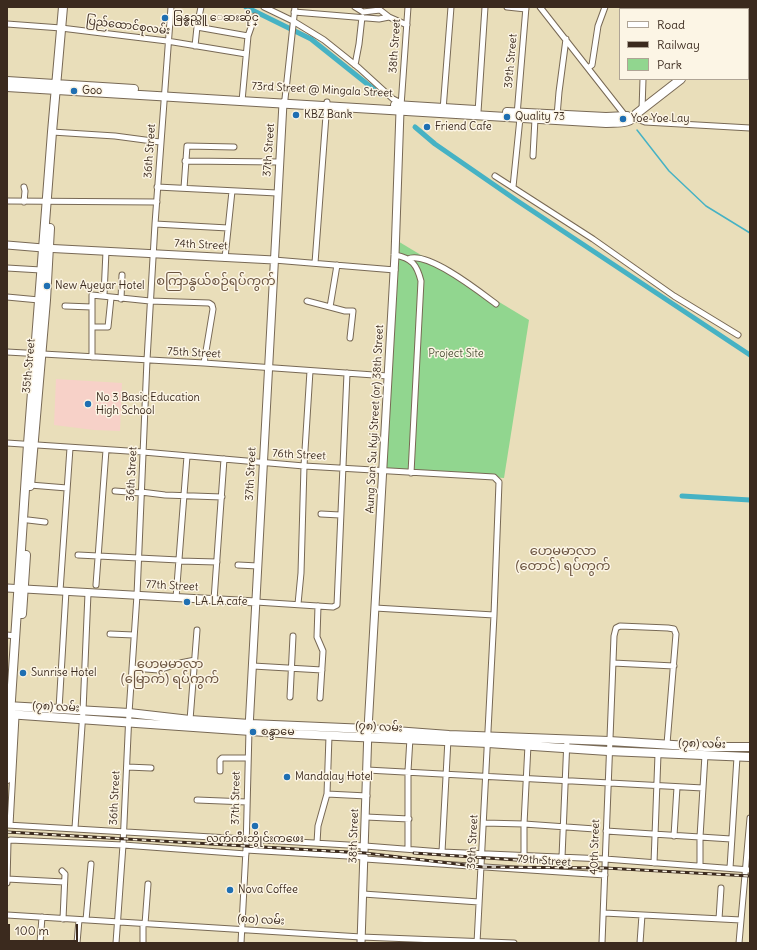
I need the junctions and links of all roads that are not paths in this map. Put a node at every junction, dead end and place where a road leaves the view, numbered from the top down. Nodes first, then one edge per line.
1 (63, 7) edge
2 (68, 7) edge
3 (170, 7) edge
4 (201, 7) edge
5 (264, 7) edge
6 (355, 7) edge
7 (408, 7) edge
8 (451, 7) edge
9 (485, 7) edge
10 (507, 7) edge
11 (540, 7) edge
12 (604, 7) edge
13 (627, 7) edge
14 (526, 8) edge
15 (643, 8) edge
16 (294, 9) edge
17 (380, 9) edge
18 (255, 16) dead end
19 (389, 17) junction
20 (362, 18) junction
21 (293, 23) junction
22 (7, 24) edge
23 (407, 25) junction
24 (197, 27) junction
25 (64, 29) junction
26 (248, 36) junction
27 (566, 39) junction
28 (167, 41) junction
29 (195, 46) junction
30 (246, 54) junction
31 (355, 65) junction
32 (588, 68) junction
33 (643, 80) edge
34 (680, 80) edge
35 (7, 81) edge
36 (7, 87) edge
37 (58, 87) junction
38 (163, 93) junction
39 (242, 99) junction
40 (284, 101) junction
41 (327, 104) junction
42 (401, 106) junction
43 (443, 111) junction
44 (478, 113) junction
45 (518, 116) junction
46 (634, 116) junction
47 (557, 117) junction
48 (535, 119) junction
49 (750, 128) edge
50 (54, 132) junction
51 (160, 142) junction
52 (234, 147) dead end
53 (533, 156) dead end
54 (185, 161) junction
55 (279, 162) junction
56 (495, 176) dead end
57 (24, 187) dead end
58 (158, 187) junction
59 (514, 187) junction
60 (184, 188) junction
61 (232, 191) junction
62 (277, 193) junction
63 (7, 200) edge
64 (24, 202) junction
65 (49, 202) junction
66 (157, 202) junction
67 (155, 224) junction
68 (228, 228) junction
69 (7, 244) edge
70 (45, 248) junction
71 (106, 252) junction
72 (153, 254) junction
73 (395, 255) junction
74 (225, 258) junction
75 (408, 259) junction
76 (274, 260) junction
77 (316, 263) junction
78 (337, 265) junction
79 (7, 268) edge
80 (41, 270) junction
81 (394, 270) junction
82 (122, 275) dead end
83 (104, 295) junction
84 (7, 297) edge
85 (111, 298) junction
86 (121, 299) junction
87 (39, 300) junction
88 (150, 301) junction
89 (307, 301) dead end
90 (496, 304) dead end
91 (66, 306) dead end
92 (92, 307) junction
93 (330, 308) junction
94 (41, 313) junction
95 (92, 327) junction
96 (738, 335) dead end
97 (350, 338) dead end
98 (7, 352) edge
99 (38, 354) junction
100 (92, 357) junction
101 (147, 360) junction
102 (204, 363) junction
103 (268, 368) junction
104 (310, 371) junction
105 (347, 374) junction
106 (384, 376) junction
107 (7, 443) edge
108 (31, 444) junction
109 (70, 448) junction
110 (106, 450) junction
111 (143, 452) junction
112 (187, 456) junction
113 (224, 459) junction
114 (263, 463) junction
115 (304, 466) junction
116 (342, 468) junction
117 (383, 470) junction
118 (411, 473) junction
119 (494, 477) joint
120 (30, 485) junction
121 (67, 488) junction
122 (115, 491) dead end
123 (141, 492) junction
124 (184, 495) junction
125 (222, 497) junction
126 (321, 514) dead end
127 (340, 515) junction
128 (28, 520) junction
129 (45, 522) dead end
130 (78, 555) dead end
131 (98, 557) junction
132 (138, 559) junction
133 (179, 561) junction
134 (217, 562) junction
135 (238, 565) dead end
136 (258, 566) junction
137 (96, 585) dead end
138 (7, 588) edge
139 (21, 589) junction
140 (63, 591) junction
141 (88, 593) junction
142 (136, 595) junction
143 (176, 598) junction
144 (214, 600) junction
145 (256, 602) junction
146 (298, 604) junction
147 (318, 606) junction
148 (375, 608) junction
149 (494, 616) junction
150 (197, 630) dead end
151 (110, 634) dead end
152 (134, 635) junction
153 (11, 636) edge
154 (293, 636) dead end
155 (195, 660) junction
156 (613, 663) junction
157 (253, 666) junction
158 (674, 666) junction
159 (132, 668) junction
160 (292, 668) junction
161 (10, 669) edge
162 (322, 670) junction
163 (290, 697) dead end
164 (320, 698) dead end
165 (59, 709) junction
166 (11, 711) edge
167 (129, 713) junction
168 (83, 715) junction
169 (190, 720) junction
170 (129, 722) junction
171 (250, 727) junction
172 (368, 733) junction
173 (329, 736) junction
174 (410, 736) junction
175 (448, 738) junction
176 (488, 739) junction
177 (567, 739) junction
178 (609, 741) junction
179 (529, 742) junction
180 (667, 744) junction
181 (750, 747) edge
182 (566, 748) junction
183 (608, 751) junction
184 (658, 754) junction
185 (705, 755) junction
186 (737, 757) junction
187 (750, 757) edge
188 (248, 758) junction
189 (127, 767) junction
190 (151, 768) dead end
191 (367, 770) junction
192 (220, 771) dead end
193 (408, 771) junction
194 (446, 774) junction
195 (485, 777) junction
196 (527, 778) junction
197 (7, 779) edge
198 (564, 780) junction
199 (607, 783) junction
200 (657, 785) junction
201 (677, 787) junction
202 (703, 788) junction
203 (327, 794) junction
204 (366, 796) junction
205 (197, 800) dead end
206 (247, 802) junction
207 (366, 817) junction
208 (750, 818) edge
209 (409, 819) junction
210 (484, 822) junction
211 (524, 824) junction
212 (9, 825) edge
213 (563, 826) junction
214 (75, 828) junction
215 (595, 829) dead end
216 (123, 831) junction
217 (606, 831) junction
218 (654, 834) junction
219 (674, 836) junction
220 (700, 837) junction
221 (246, 839) junction
222 (731, 839) junction
223 (317, 843) junction
224 (123, 845) junction
225 (365, 846) junction
226 (408, 849) junction
227 (246, 852) junction
228 (442, 852) junction
229 (482, 854) junction
230 (524, 855) junction
231 (365, 858) junction
232 (562, 858) junction
233 (605, 859) junction
234 (654, 863) junction
235 (91, 864) dead end
236 (700, 866) junction
237 (482, 867) junction
238 (730, 868) junction
239 (748, 870) edge
240 (62, 871) dead end
241 (605, 875) junction
242 (7, 879) edge
243 (64, 882) junction
244 (7, 883) edge
245 (148, 884) dead end
246 (721, 888) dead end
247 (363, 894) junction
248 (479, 902) junction
249 (604, 913) junction
250 (7, 915) edge
251 (642, 915) junction
252 (42, 917) junction
253 (63, 919) junction
254 (719, 919) junction
255 (79, 920) junction
256 (86, 920) junction
257 (741, 920) junction
258 (117, 923) junction
259 (144, 924) junction
260 (242, 929) junction
261 (361, 940) edge
262 (416, 941) edge
263 (433, 942) edge
264 (449, 942) edge
265 (477, 942) edge
266 (40, 943) edge
267 (77, 943) edge
268 (116, 943) edge
269 (143, 943) edge
270 (241, 943) edge
271 (514, 943) edge
272 (602, 943) edge
273 (640, 943) edge
274 (739, 943) edge

1 - 25 main road, 35th Street
2 - 25 main road, 35th Street
3 - 28 street, 36th Street
4 - 24 street
5 - 21 street
6 - 17 street
7 - 23 street, 38th Street
8 - 43 street
9 - 44 street
10 - 14 street
11 - 27 street
12 - 32 street
13 - 15 street
14 - 45 street, 39th Street
16 - 20 street
16 - 21 street, 37th Street
17 - 19 street
18 - 26 street
19 - 20 street
19 - 23 street
20 - 31 street
21 - 31 street
21 - 40 street, 37th Street
22 - 25 street, ပြည်ထောင်စုလမ်း
23 - 42 street, 38th Street
24 - 26 street
24 - 29 street
25 - 28 street, ပြည်ထောင်စုလမ်း
25 - 37 main road, 35th Street
26 - 30 street
27 - 32 street
27 - 47 street
28 - 29 street, ပြည်ထောင်စုလမ်း
28 - 38 street, 36th Street
29 - 30 street, ပြည်ထောင်စုလမ်း
30 - 39 street
31 - 42 street
32 - 46 street
33 - 46 street
34 - 46 main road
35 - 37 main road, 73rd Street @ Mingala Street
36 - 37 main road, 73rd Street @ Mingala Street
37 - 38 main road, 73rd Street @ Mingala Street
37 - 50 main road, 35th Street
38 - 39 main road, 73rd Street @ Mingala Street
38 - 51 street, 36th Street
39 - 40 main road, 73rd Street @ Mingala Street
40 - 41 main road, 73rd Street @ Mingala Street
40 - 55 street, 37th Street
41 - 42 main road, 73rd Street @ Mingala Street
41 - 77 street
42 - 43 main road, 73rd Street @ Mingala Street
42 - 73 street, Aung San Su Kyi Street (or) 38th Street
43 - 44 main road, 73rd Street @ Mingala Street
44 - 45 main road, 73rd Street @ Mingala Street
45 - 47 main road, 73rd Street @ Mingala Street
45 - 48 main road, 73rd Street @ Mingala Street
45 - 59 street, 39th Street
46 - 47 main road, 73rd Street @ Mingala Street
46 - 49 street
47 - 48 main road, 73rd Street @ Mingala Street
48 - 53 street
50 - 51 street
50 - 65 main road, 35th Street
51 - 58 street, 36th Street
52 - 54 street
54 - 55 street
54 - 60 street
55 - 62 street, 37th Street
56 - 59 street
57 - 64 street
58 - 60 street
58 - 66 street, 36th Street
59 - 96 street
60 - 61 street
61 - 62 street
61 - 68 street
62 - 76 street, 37th Street
63 - 64 street
64 - 65 street
65 - 66 street
65 - 70 main road, 35th Street
66 - 67 street, 36th Street
67 - 68 street
67 - 72 street, 36th Street
68 - 74 street
69 - 70 street, 74th Street
70 - 71 street, 74th Street
70 - 80 main road, 35th Street
70 - 94 main road, 35th Street
71 - 72 street, 74th Street
71 - 83 street
72 - 74 street, 74th Street
72 - 88 street, 36th Street
73 - 75 street
73 - 81 street, Aung San Su Kyi Street (or) 38th Street
74 - 76 street, 74th Street
75 - 90 street
75 - 118 street
76 - 77 street, 74th Street
76 - 103 street, 37th Street
77 - 78 street, 74th Street
78 - 81 street, 74th Street
78 - 93 street
79 - 80 street
80 - 87 main road, 35th Street
81 - 106 street, Aung San Su Kyi Street (or) 38th Street
82 - 86 street
83 - 85 street
83 - 92 street
84 - 87 street
85 - 86 street
85 - 95 street
86 - 88 street
87 - 94 main road, 35th Street
88 - 101 street, 36th Street
88 - 102 street
89 - 93 street
91 - 92 street
92 - 95 street
93 - 97 street
94 - 99 main road, 35th Street
95 - 100 street
98 - 99 street, 75th Street
99 - 100 street, 75th Street
99 - 108 main road, 35th Street
100 - 101 street, 75th Street
101 - 102 street, 75th Street
101 - 111 street, 36th Street
102 - 103 street, 75th Street
103 - 104 street, 75th Street
103 - 114 street, 37th Street
104 - 105 street, 75th Street
104 - 115 street
105 - 106 street, 75th Street
105 - 116 street
106 - 117 street, Aung San Su Kyi Street (or) 38th Street
107 - 108 street, 76th Street
108 - 109 street, 76th Street
108 - 120 main road, 35th Street
108 - 139 main road, 35th Street
109 - 110 street, 76th Street
109 - 121 street
110 - 111 street, 76th Street
110 - 131 street
111 - 112 street, 76th Street
111 - 123 street, 36th Street
112 - 113 street, 76th Street
112 - 124 street
113 - 114 street, 76th Street
113 - 125 street
114 - 115 street, 76th Street
114 - 136 street, 37th Street
115 - 116 street, 76th Street
115 - 146 street
116 - 117 street, 76th Street
116 - 127 street
117 - 118 street, 76th Street
117 - 148 street, Aung San Su Kyi Street (or) 38th Street
118 - 119 street, 76th Street
119 - 149 street, 39th Street
120 - 121 street
120 - 128 main road, 35th Street
121 - 140 street
122 - 123 street
123 - 124 street
123 - 132 street, 36th Street
124 - 125 street
124 - 133 street
125 - 134 street
126 - 127 street
127 - 147 street, 77th Street
128 - 129 street
128 - 139 main road, 35th Street
130 - 131 street
131 - 132 street
131 - 137 street
132 - 133 street
132 - 142 street, 36th Street
133 - 134 street
133 - 143 street
134 - 144 street
135 - 136 street
136 - 145 street, 37th Street
138 - 139 street, 77th Street
139 - 140 street, 77th Street
139 - 153 main road, 35th Street
139 - 166 main road, 35th Street
140 - 141 street, 77th Street
140 - 165 street
141 - 142 street, 77th Street
141 - 168 street
142 - 143 street, 77th Street
142 - 152 street, 36th Street
143 - 144 street, 77th Street
144 - 145 street, 77th Street
145 - 146 street, 77th Street
145 - 157 street, 37th Street
146 - 147 street, 77th Street
147 - 162 street
148 - 149 street
148 - 172 street, Aung San Su Kyi Street (or) 38th Street
149 - 176 street, 39th Street
150 - 155 street
151 - 152 street
152 - 159 street, 36th Street
153 - 161 main road, 35th Street
154 - 160 street
155 - 159 street
155 - 169 street
156 - 158 street
156 - 158 street, 40th Street
156 - 178 street, 40th Street
157 - 160 street
157 - 171 street, 37th Street
158 - 180 street
159 - 167 street, 36th Street
160 - 162 street
160 - 163 street
161 - 166 main road, 35th Street
162 - 164 street
165 - 166 main road, (၇၈) လမ်း
165 - 168 main road, (၇၈) လမ်း
166 - 168 main road, (၇၈) လမ်း
166 - 197 main road, 35th Street
166 - 212 street
167 - 168 main road, (၇၈) လမ်း
167 - 169 main road, (၇၈) လမ်း
167 - 170 street, 36th Street
168 - 170 main road, (၇၈) လမ်း
168 - 214 street
169 - 171 main road, (၇၈) လမ်း
170 - 171 main road, (၇၈) လမ်း
170 - 189 street, 36th Street
171 - 172 main road, (၇၈) လမ်း
171 - 173 main road, (၇၈) လမ်း
171 - 188 street, 37th Street
172 - 173 main road, (၇၈) လမ်း
172 - 174 main road, (၇၈) လမ်း
172 - 191 street, 38th Street
173 - 203 street
174 - 175 main road, (၇၈) လမ်း
174 - 193 street
175 - 176 main road, (၇၈) လမ်း
175 - 194 street
176 - 179 main road, (၇၈) လမ်း
176 - 195 street, 39th Street
177 - 178 main road, (၇၈) လမ်း
177 - 179 main road, (၇၈) လမ်း
177 - 182 street
178 - 180 main road, (၇၈) လမ်း
178 - 183 street, 40th Street
179 - 182 main road, (၇၈) လမ်း
179 - 196 street
180 - 181 main road, (၇၈) လမ်း
182 - 183 main road, (၇၈) လမ်း
182 - 198 street
183 - 184 main road, (၇၈) လမ်း
183 - 199 street, 40th Street
184 - 185 main road, (၇၈) လမ်း
184 - 200 street
185 - 186 main road, (၇၈) လမ်း
185 - 202 street
186 - 187 main road, (၇၈) လမ်း
186 - 222 street
188 - 192 street
188 - 206 street, 37th Street
189 - 190 street
189 - 216 street, 36th Street
191 - 193 street
191 - 204 street, 38th Street
193 - 194 street
193 - 209 street
194 - 195 street
194 - 228 street
195 - 196 street
195 - 210 street, 39th Street
196 - 198 street
196 - 211 street
198 - 199 street
198 - 213 street
199 - 200 street
199 - 217 street, 40th Street
200 - 201 street
200 - 218 street
201 - 202 street
201 - 219 street
202 - 220 street
203 - 204 street
203 - 223 street
204 - 207 street, 38th Street
205 - 206 street
206 - 221 street, 37th Street
207 - 209 street
207 - 225 street, 38th Street
208 - 239 street
209 - 226 street
210 - 211 street
210 - 229 street, 39th Street
211 - 213 street
211 - 230 street
212 - 214 street, 79th Street
213 - 215 street
213 - 232 street
214 - 216 street, 79th Street
216 - 221 street, 79th Street
216 - 224 street, 36th Street
217 - 218 street
217 - 233 street, 40th Street
218 - 219 street
218 - 234 street
219 - 220 street
220 - 222 street
220 - 236 street
221 - 223 street, 79th Street
221 - 227 street, 37th Street
222 - 238 street
223 - 225 street, 79th Street
224 - 227 street, 79th Street
224 - 242 street, 79th Street
224 - 258 street, 36th Street
225 - 226 street, 79th Street
225 - 231 street, 38th Street
226 - 228 street, 79th Street
227 - 231 street, 79th Street
227 - 260 street, 37th Street
228 - 229 street, 79th Street
229 - 230 street, 79th Street
229 - 237 street, 39th Street
230 - 232 street, 79th Street
231 - 237 street, 79th Street
231 - 247 street, 38th Street
232 - 233 street, 79th Street
233 - 234 street, 79th Street
233 - 241 street, 40th Street
234 - 236 street, 79th Street
235 - 256 street
236 - 238 street, 79th Street
237 - 241 street, 79th Street
237 - 248 street, 39th Street
238 - 239 street, 79th Street
239 - 257 street
240 - 243 street
241 - 249 street, 40th Street
242 - 243 street
242 - 244 street
243 - 253 street
245 - 259 street
246 - 254 street
247 - 248 street
247 - 261 street, 38th Street
248 - 265 street, 39th Street
249 - 251 street
249 - 272 street, 40th Street
250 - 252 street, (၈၀) လမ်း
251 - 254 street
251 - 273 street
252 - 253 street, (၈၀) လမ်း
252 - 266 street
253 - 255 street, (၈၀) လမ်း
254 - 257 street
255 - 256 street, (၈၀) လမ်း
255 - 267 street
256 - 258 street, (၈၀) လမ်း
257 - 274 street
258 - 259 street, (၈၀) လမ်း
258 - 268 street, 36th Street
259 - 260 street, (၈၀) လမ်း
259 - 269 street
260 - 261 street, (၈၀) လမ်း
260 - 270 street, 37th Street
261 - 262 street, (၈၀) လမ်း
262 - 263 street, (၈၀) လမ်း
263 - 264 street, (၈၀) လမ်း
264 - 265 street, (၈၀) လမ်း
265 - 271 street, (၈၀) လမ်း

